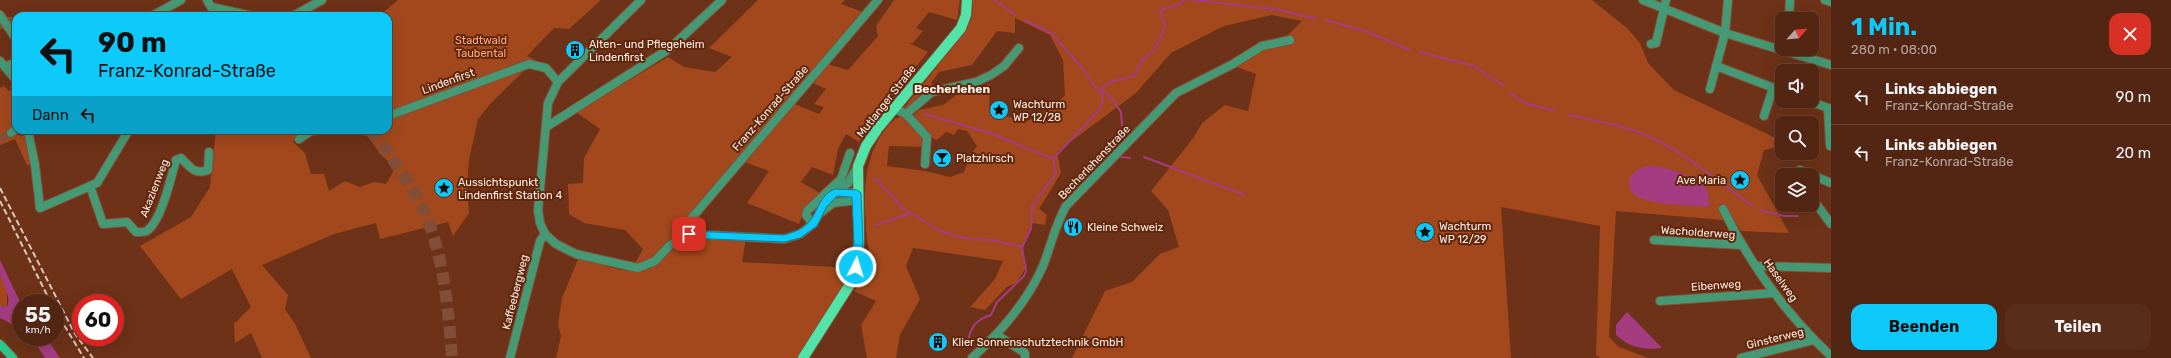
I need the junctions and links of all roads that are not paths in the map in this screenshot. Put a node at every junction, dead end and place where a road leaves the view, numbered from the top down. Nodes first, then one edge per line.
1 (180, 0) edge
2 (207, 0) edge
3 (322, 0) edge
4 (641, 0) edge
5 (722, 0) edge
6 (878, 0) edge
7 (967, 0) edge
8 (1643, 0) edge
9 (1666, 0) edge
10 (1728, 0) edge
11 (1790, 0) edge
12 (1825, 0) edge
13 (1831, 2) edge
14 (1664, 10) junction
15 (159, 12) edge
16 (234, 12) edge
17 (301, 12) edge
18 (1789, 12) edge
19 (0, 15) edge
20 (12, 33) edge
21 (1725, 33) junction
22 (1290, 40) dead end
23 (1651, 44) dead end
24 (1775, 46) edge
25 (1019, 48) dead end
26 (1805, 56) edge
27 (0, 61) edge
28 (12, 64) edge
29 (1831, 65) edge
30 (1716, 66) junction
31 (5, 67) junction
32 (12, 75) edge
33 (558, 82) junction
34 (1710, 88) dead end
35 (1773, 88) joint
36 (1819, 104) edge
37 (1829, 108) edge
38 (895, 109) junction
39 (392, 114) edge
40 (906, 114) junction
41 (1764, 116) dead end
42 (546, 127) junction
43 (29, 134) edge
44 (127, 134) edge
45 (306, 134) edge
46 (299, 139) dead end
47 (1830, 146) edge
48 (210, 152) dead end
49 (850, 153) dead end
50 (925, 164) dead end
51 (858, 166) junction
52 (1819, 178) edge
53 (1831, 183) edge
54 (90, 186) junction
55 (835, 193) junction
56 (857, 197) junction
57 (1819, 208) edge
58 (1723, 209) dead end
59 (819, 214) junction
60 (813, 224) junction
61 (1831, 224) edge
62 (545, 234) junction
63 (689, 234) junction
64 (1654, 240) dead end
65 (1741, 246) junction
66 (1756, 266) junction
67 (1831, 268) edge
68 (1774, 293) junction
69 (1660, 301) dead end
70 (998, 335) junction
71 (1814, 340) junction
72 (0, 344) edge
73 (1831, 356) edge
74 (13, 358) edge
75 (510, 358) edge
76 (803, 358) edge
77 (972, 358) edge
78 (1025, 358) edge
79 (1741, 358) edge

1 - 15 street
2 - 16 street
3 - 17 street
4 - 33 street
5 - 42 street
6 - 63 street, Franz-Konrad-Straße
7 - 38 main road, Mutlanger Straße
8 - 14 street
9 - 14 street
10 - 21 street
11 - 18 street
12 - 13 street
14 - 21 street
14 - 23 street
19 - 20 street
21 - 24 street
21 - 30 street
22 - 70 street, Becherlehenstraße
25 - 40 street
26 - 29 street
27 - 31 street
28 - 31 street
30 - 34 street
30 - 35 street
31 - 32 street
33 - 39 street, Lindenfirst
33 - 42 street
35 - 41 street
36 - 37 street
37 - 47 street
38 - 40 street
38 - 51 main road, Mutlanger Straße
40 - 50 street
42 - 62 street
43 - 54 street
44 - 54 street
45 - 46 street
48 - 54 street, Akazienweg
49 - 60 street
51 - 55 street
51 - 56 main road, Mutlanger Straße
52 - 53 street
55 - 56 street
55 - 59 street
56 - 59 street
56 - 76 main road, Mutlanger Straße
57 - 61 street
58 - 65 street, Haselweg
59 - 60 street
60 - 63 street
62 - 63 street
62 - 75 street, Kaffeebergweg
64 - 65 street, Wacholderweg
65 - 66 street, Haselweg
66 - 67 street
66 - 68 street, Haselweg
68 - 69 street, Eibenweg
68 - 71 street, Haselweg
70 - 77 street, Becherlehenstraße
70 - 78 street
71 - 73 street, Haselweg
71 - 79 street, Ginsterweg
72 - 74 main road

